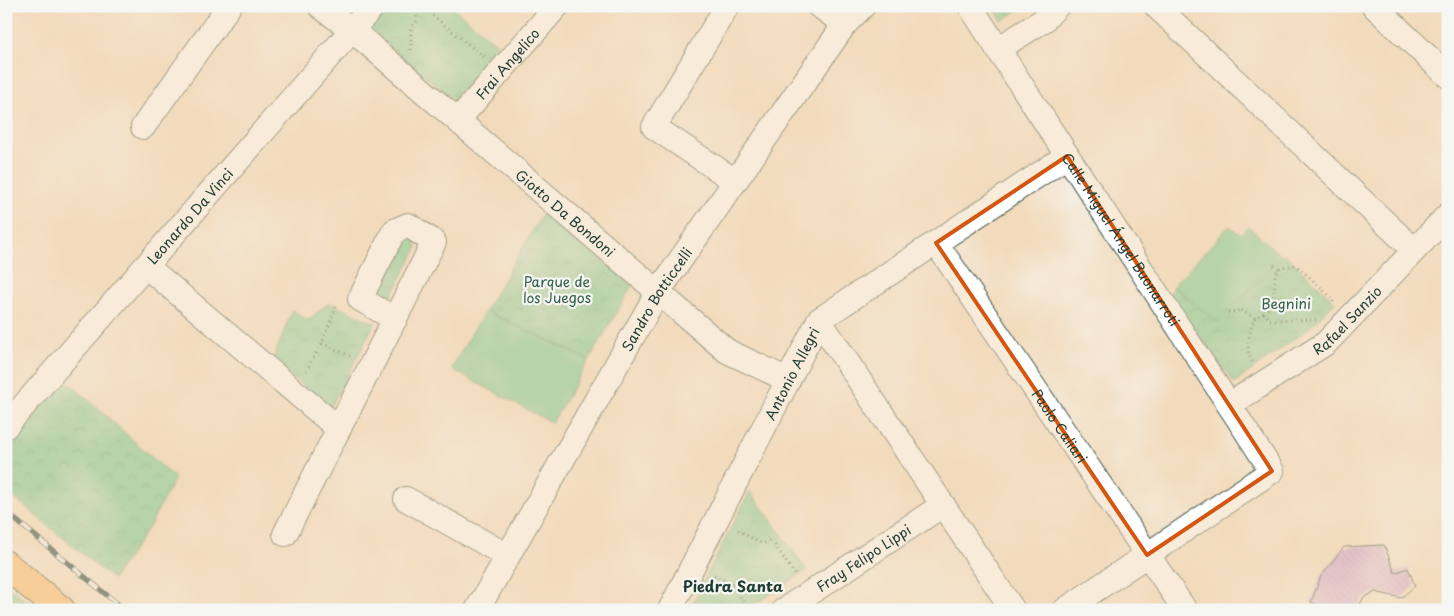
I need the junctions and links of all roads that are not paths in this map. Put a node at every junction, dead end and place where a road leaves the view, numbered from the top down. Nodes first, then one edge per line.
1 (229, 6) edge
2 (320, 6) edge
3 (373, 6) edge
4 (557, 6) edge
5 (727, 6) edge
6 (818, 6) edge
7 (863, 6) edge
8 (970, 6) edge
9 (1057, 6) edge
10 (1156, 6) edge
11 (1374, 6) edge
12 (845, 24) junction
13 (352, 30) junction
14 (998, 49) junction
15 (1448, 76) edge
16 (458, 120) junction
17 (143, 128) dead end
18 (1067, 156) junction
19 (736, 181) junction
20 (1448, 215) edge
21 (936, 243) junction
22 (1414, 250) junction
23 (146, 266) junction
24 (658, 292) junction
25 (395, 319) dead end
26 (819, 320) junction
27 (788, 380) junction
28 (1237, 400) junction
29 (6, 426) edge
30 (339, 429) junction
31 (406, 499) dead end
32 (943, 505) junction
33 (285, 534) dead end
34 (1148, 555) junction
35 (508, 556) junction
36 (6, 565) edge
37 (61, 610) edge
38 (477, 610) edge
39 (670, 610) edge
40 (784, 610) edge
41 (1013, 610) edge
42 (1065, 610) edge
43 (1185, 610) edge

1 - 17 street
2 - 13 street, Giotto Da Bondoni
3 - 13 street, Leonardo Da Vinci
4 - 16 street, Frai Angelico
5 - 19 street
6 - 12 street
7 - 12 street, Sandro Botticcelli
8 - 14 street, Calle Miguel Ángel Buonarroti
9 - 14 street
10 - 22 street
11 - 15 street
12 - 19 street, Sandro Botticcelli
13 - 16 street, Giotto Da Bondoni
13 - 23 street, Leonardo Da Vinci
14 - 18 street, Calle Miguel Ángel Buonarroti
16 - 24 street, Giotto Da Bondoni
18 - 21 street, Antonio Allegri
18 - 28 street, Calle Miguel Ángel Buonarroti
19 - 24 street, Sandro Botticcelli
20 - 22 street, Rafael Sanzio
21 - 26 street, Antonio Allegri
21 - 34 street, Paolo Caliari
22 - 28 street, Rafael Sanzio
23 - 29 street, Leonardo Da Vinci
23 - 30 street
24 - 27 street, Giotto Da Bondoni
24 - 35 street, Sandro Botticcelli
25 - 30 street
26 - 27 street, Antonio Allegri
26 - 32 street
27 - 39 street, Antonio Allegri
28 - 34 street, Calle Miguel Ángel Buonarroti
30 - 33 street
31 - 35 street
32 - 40 street, Fray Felipo Lippi
32 - 41 street
34 - 42 street
34 - 43 street, Paolo Caliari
35 - 38 street, Sandro Botticcelli
36 - 37 main road

